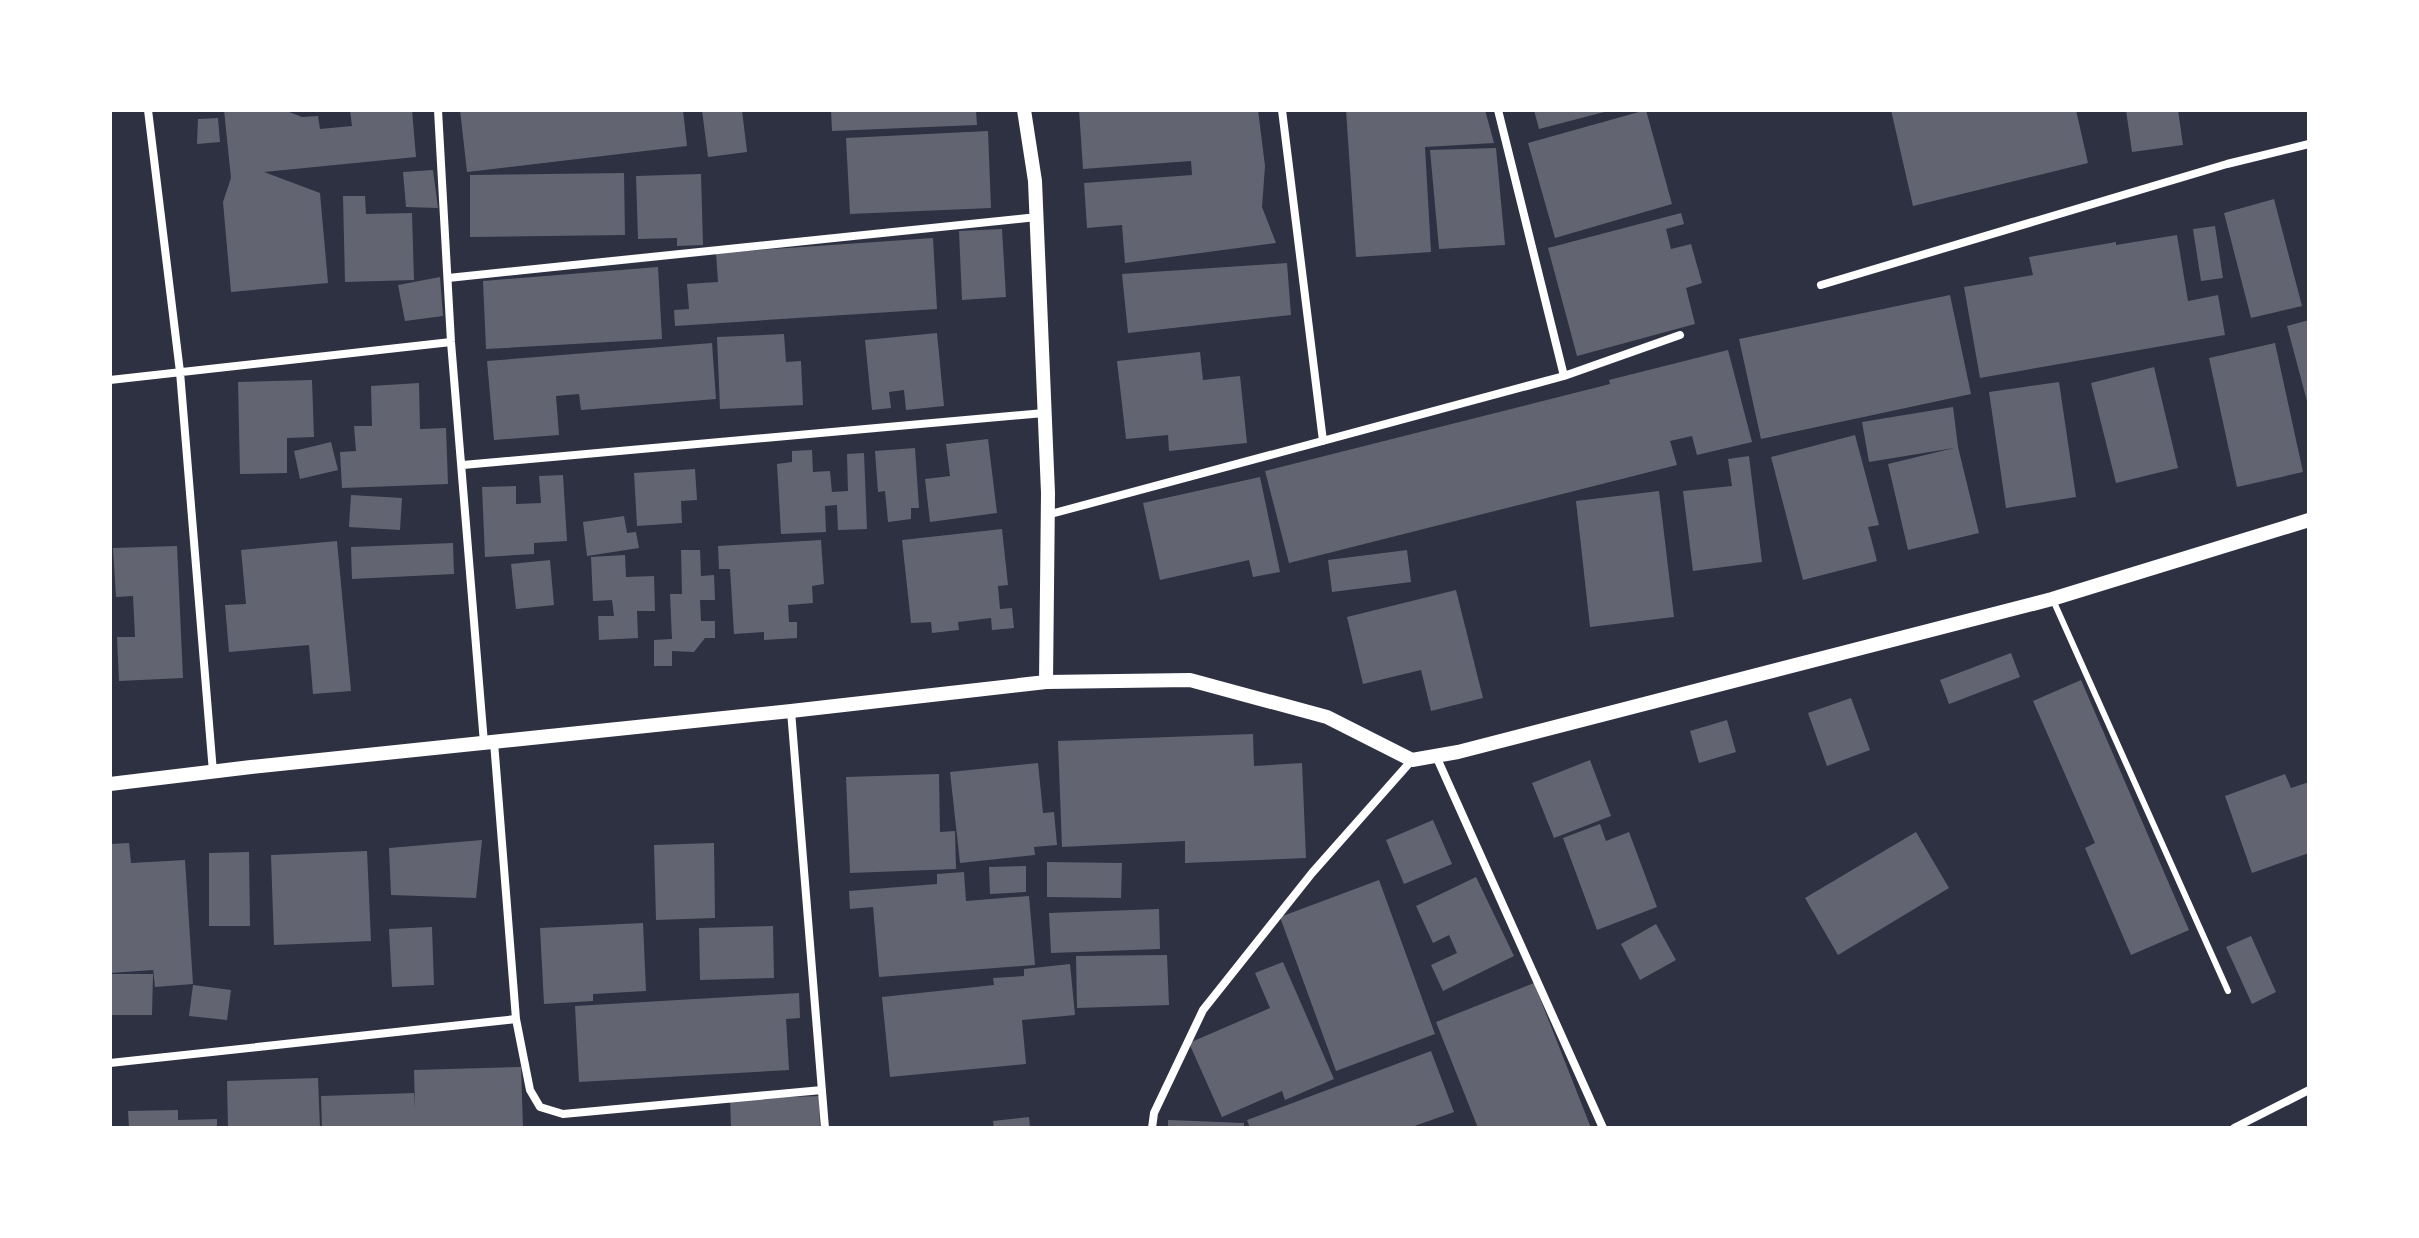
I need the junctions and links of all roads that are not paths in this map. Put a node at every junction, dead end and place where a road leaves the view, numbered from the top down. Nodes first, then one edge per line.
1 (148, 110) edge
2 (438, 110) edge
3 (1024, 110) edge
4 (1282, 110) edge
5 (1498, 110) edge
6 (2309, 144) edge
7 (1037, 217) junction
8 (448, 278) junction
9 (1821, 285) dead end
10 (1680, 335) dead end
11 (451, 342) junction
12 (180, 372) junction
13 (1564, 376) junction
14 (110, 380) edge
15 (1044, 413) junction
16 (1323, 441) junction
17 (463, 465) junction
18 (1046, 515) junction
19 (2309, 520) edge
20 (2052, 599) junction
21 (1046, 682) junction
22 (791, 711) junction
23 (489, 742) junction
24 (1436, 756) junction
25 (1412, 760) junction
26 (213, 772) junction
27 (110, 784) edge
28 (2228, 991) dead end
29 (516, 1019) junction
30 (110, 1063) edge
31 (822, 1090) junction
32 (2309, 1090) edge
33 (563, 1114) junction
34 (563, 1128) edge
35 (825, 1128) edge
36 (1152, 1128) edge
37 (1603, 1128) edge
38 (2234, 1128) edge

1 - 12 street
2 - 8 street
3 - 7 street
4 - 16 street
5 - 13 street
6 - 9 street
7 - 8 street
7 - 15 street
8 - 11 street
10 - 13 street
11 - 12 street
11 - 17 street
12 - 14 street
12 - 26 street
13 - 16 street
15 - 17 street
15 - 18 street
16 - 18 street
17 - 23 street
18 - 21 street
19 - 20 street
20 - 24 street
20 - 28 lane
21 - 22 street
21 - 25 street
22 - 23 street
22 - 31 street
23 - 26 street
23 - 29 street
24 - 25 street
24 - 37 street
25 - 36 street
26 - 27 street
29 - 30 street
29 - 33 street
31 - 33 street
31 - 35 street
32 - 38 street
33 - 34 street

